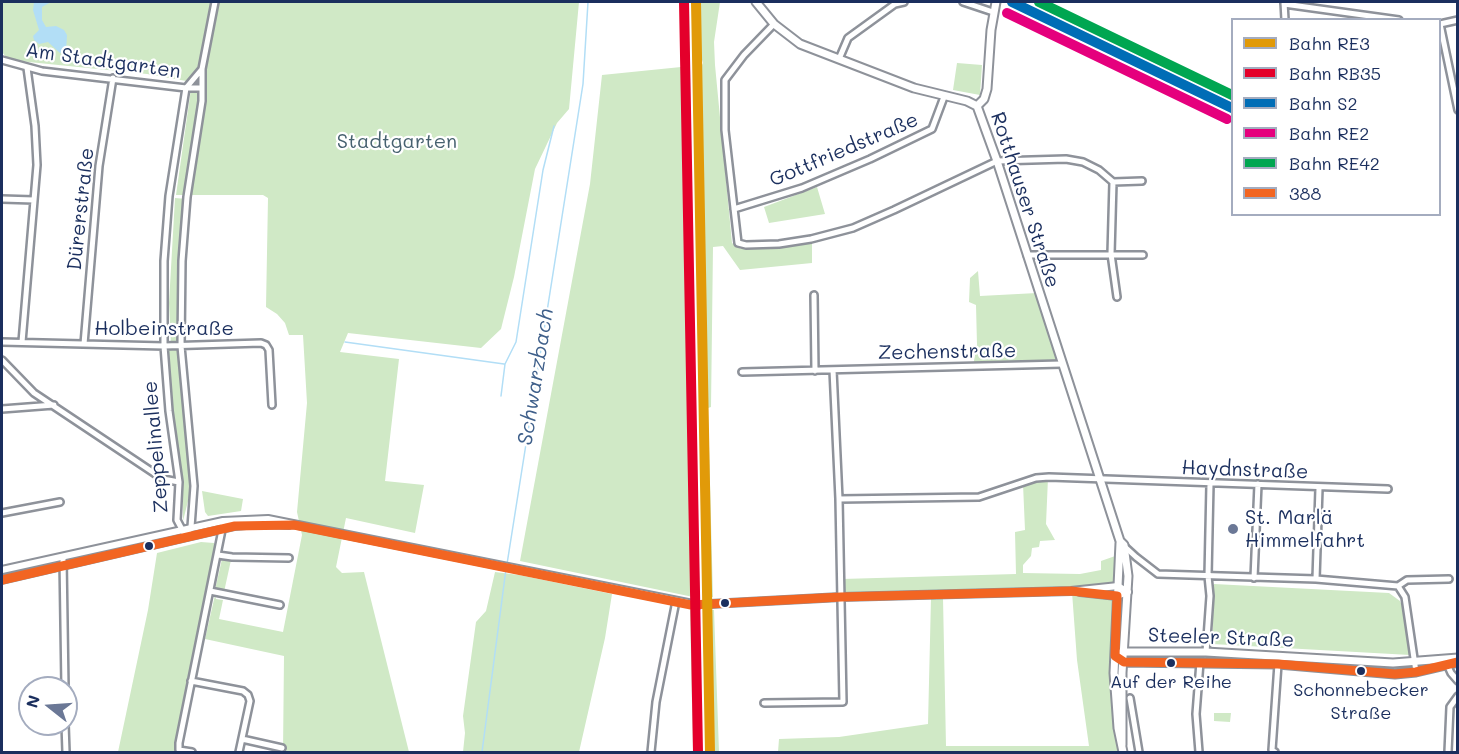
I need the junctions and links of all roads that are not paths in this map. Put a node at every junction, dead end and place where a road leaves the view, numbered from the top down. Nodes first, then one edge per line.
1 (215, 2) edge
2 (756, 2) edge
3 (904, 2) edge
4 (963, 2) edge
5 (996, 2) edge
6 (1284, 3) edge
7 (993, 12) junction
8 (1285, 18) edge
9 (1385, 18) edge
10 (1458, 20) edge
11 (774, 24) junction
12 (1441, 24) edge
13 (1441, 28) edge
14 (839, 59) junction
15 (2, 60) edge
16 (27, 68) junction
17 (202, 69) junction
18 (113, 78) junction
19 (186, 88) junction
20 (202, 88) junction
21 (1456, 92) edge
22 (945, 97) junction
23 (977, 106) junction
24 (1458, 110) edge
25 (997, 161) junction
26 (1142, 180) dead end
27 (1113, 182) junction
28 (2, 199) edge
29 (34, 200) junction
30 (734, 209) junction
31 (1111, 254) junction
32 (1027, 255) junction
33 (1143, 255) dead end
34 (814, 295) dead end
35 (1117, 297) dead end
36 (2, 342) edge
37 (22, 342) junction
38 (84, 344) junction
39 (164, 346) junction
40 (181, 346) junction
41 (2, 360) edge
42 (1062, 364) junction
43 (815, 370) junction
44 (833, 370) junction
45 (742, 372) dead end
46 (55, 405) junction
47 (272, 405) dead end
48 (2, 409) edge
49 (1101, 480) junction
50 (178, 482) junction
51 (1210, 484) junction
52 (1258, 484) junction
53 (1319, 488) junction
54 (1388, 489) dead end
55 (839, 498) junction
56 (60, 502) dead end
57 (2, 513) edge
58 (223, 521) junction
59 (294, 525) junction
60 (191, 527) junction
61 (223, 529) junction
62 (181, 530) junction
63 (186, 537) junction
64 (1122, 543) junction
65 (218, 555) junction
66 (289, 558) dead end
67 (63, 562) junction
68 (2, 570) edge
69 (1208, 576) junction
70 (1254, 578) junction
71 (1316, 579) junction
72 (1449, 579) dead end
73 (2, 580) edge
74 (1118, 586) junction
75 (1398, 586) junction
76 (210, 591) junction
77 (1071, 591) junction
78 (1128, 592) junction
79 (1117, 596) junction
80 (841, 597) junction
81 (676, 601) junction
82 (710, 604) dead end
83 (280, 605) dead end
84 (698, 605) dead end
85 (1124, 651) junction
86 (1206, 652) junction
87 (1115, 656) junction
88 (1458, 658) edge
89 (1124, 662) junction
90 (1200, 662) junction
91 (1415, 662) junction
92 (1446, 662) junction
93 (1458, 663) edge
94 (1278, 664) junction
95 (1416, 672) junction
96 (65, 676) edge
97 (191, 681) junction
98 (1458, 681) edge
99 (1458, 696) edge
100 (1130, 698) dead end
101 (764, 704) dead end
102 (65, 736) edge
103 (242, 739) junction
104 (282, 748) dead end
105 (1123, 749) edge
106 (66, 753) edge
107 (192, 753) edge
108 (239, 753) edge
109 (651, 753) edge
110 (1139, 753) edge
111 (1199, 753) edge
112 (1275, 753) edge
113 (1448, 753) edge

1 - 17 street, Zeppelinallee
2 - 11 main road, Rotthauser Straße
3 - 14 street
4 - 7 street
5 - 7 main road
6 - 8 street
6 - 9 street
7 - 23 main road
10 - 12 street
11 - 14 main road, Rotthauser Straße
11 - 30 street
13 - 21 street
14 - 22 main road, Rotthauser Straße
15 - 16 street, Am Stadtgarten
16 - 18 street, Am Stadtgarten
16 - 29 street
17 - 19 street, Zeppelinallee
17 - 20 street, Zeppelinallee
18 - 19 street, Am Stadtgarten
18 - 38 street, Dürerstraße
19 - 20 street, Am Stadtgarten
19 - 39 street, Zeppelinallee
20 - 40 street, Zeppelinallee
21 - 24 street
22 - 23 main road, Rotthauser Straße
22 - 30 street, Gottfriedstraße
23 - 25 main road, Rotthauser Straße
25 - 27 street
25 - 30 street
25 - 32 main road, Rotthauser Straße
26 - 27 street
27 - 31 street
28 - 29 street
29 - 37 street
31 - 32 street
31 - 33 street
31 - 35 street
32 - 42 main road, Rotthauser Straße
34 - 43 street
36 - 37 street, Holbeinstraße
37 - 38 street, Holbeinstraße
38 - 39 street, Holbeinstraße
39 - 40 street, Holbeinstraße
39 - 50 street, Zeppelinallee
40 - 47 street, Holbeinstraße
40 - 60 street, Zeppelinallee
41 - 46 street
42 - 44 street, Zechenstraße
42 - 49 main road, Rotthauser Straße
43 - 44 street, Zechenstraße
43 - 45 street, Zechenstraße
44 - 55 street
46 - 48 street
46 - 50 street
49 - 51 street, Haydnstraße
49 - 55 street
49 - 64 main road, Rotthauser Straße
50 - 62 street, Zeppelinallee
51 - 52 street, Haydnstraße
51 - 69 street
52 - 53 street, Haydnstraße
52 - 70 street
53 - 54 street, Haydnstraße
53 - 71 street
55 - 80 street
56 - 57 street
58 - 59 street
58 - 60 street
58 - 61 street
59 - 61 street
59 - 81 street
60 - 62 street
60 - 63 street, Zeppelinallee
61 - 63 street
61 - 65 street
62 - 63 street, Zeppelinallee
62 - 67 street
63 - 67 street
64 - 69 street
64 - 74 main road, Rotthauser Straße
64 - 78 main road, Rotthauser Straße
65 - 66 street
65 - 76 street
67 - 68 street
67 - 73 street
67 - 96 street
69 - 70 street
69 - 86 street
70 - 71 street
71 - 75 street
72 - 75 street
74 - 77 street
74 - 78 street
74 - 79 main road, Rotthauser Straße
75 - 91 street
76 - 83 street
76 - 97 street
77 - 79 street
77 - 80 street
78 - 79 street
78 - 85 main road
79 - 87 main road
80 - 82 street
80 - 101 street
81 - 84 street
81 - 109 street
85 - 86 main road, Steeler Straße
85 - 87 main road, Steeler Straße
85 - 89 main road
86 - 91 main road, Steeler Straße
87 - 89 main road, Steeler Straße
87 - 105 main road
88 - 92 main road, Steeler Straße
89 - 90 main road, Steeler Straße
89 - 105 main road
90 - 94 main road, Steeler Straße
90 - 111 street
91 - 92 main road, Steeler Straße
91 - 95 street
92 - 93 main road, Steeler Straße
92 - 95 main road, Steeler Straße
92 - 98 street
94 - 95 main road, Steeler Straße
94 - 112 street
97 - 103 street
97 - 107 street
99 - 113 street
100 - 110 street
102 - 106 street
103 - 104 street
103 - 108 street

